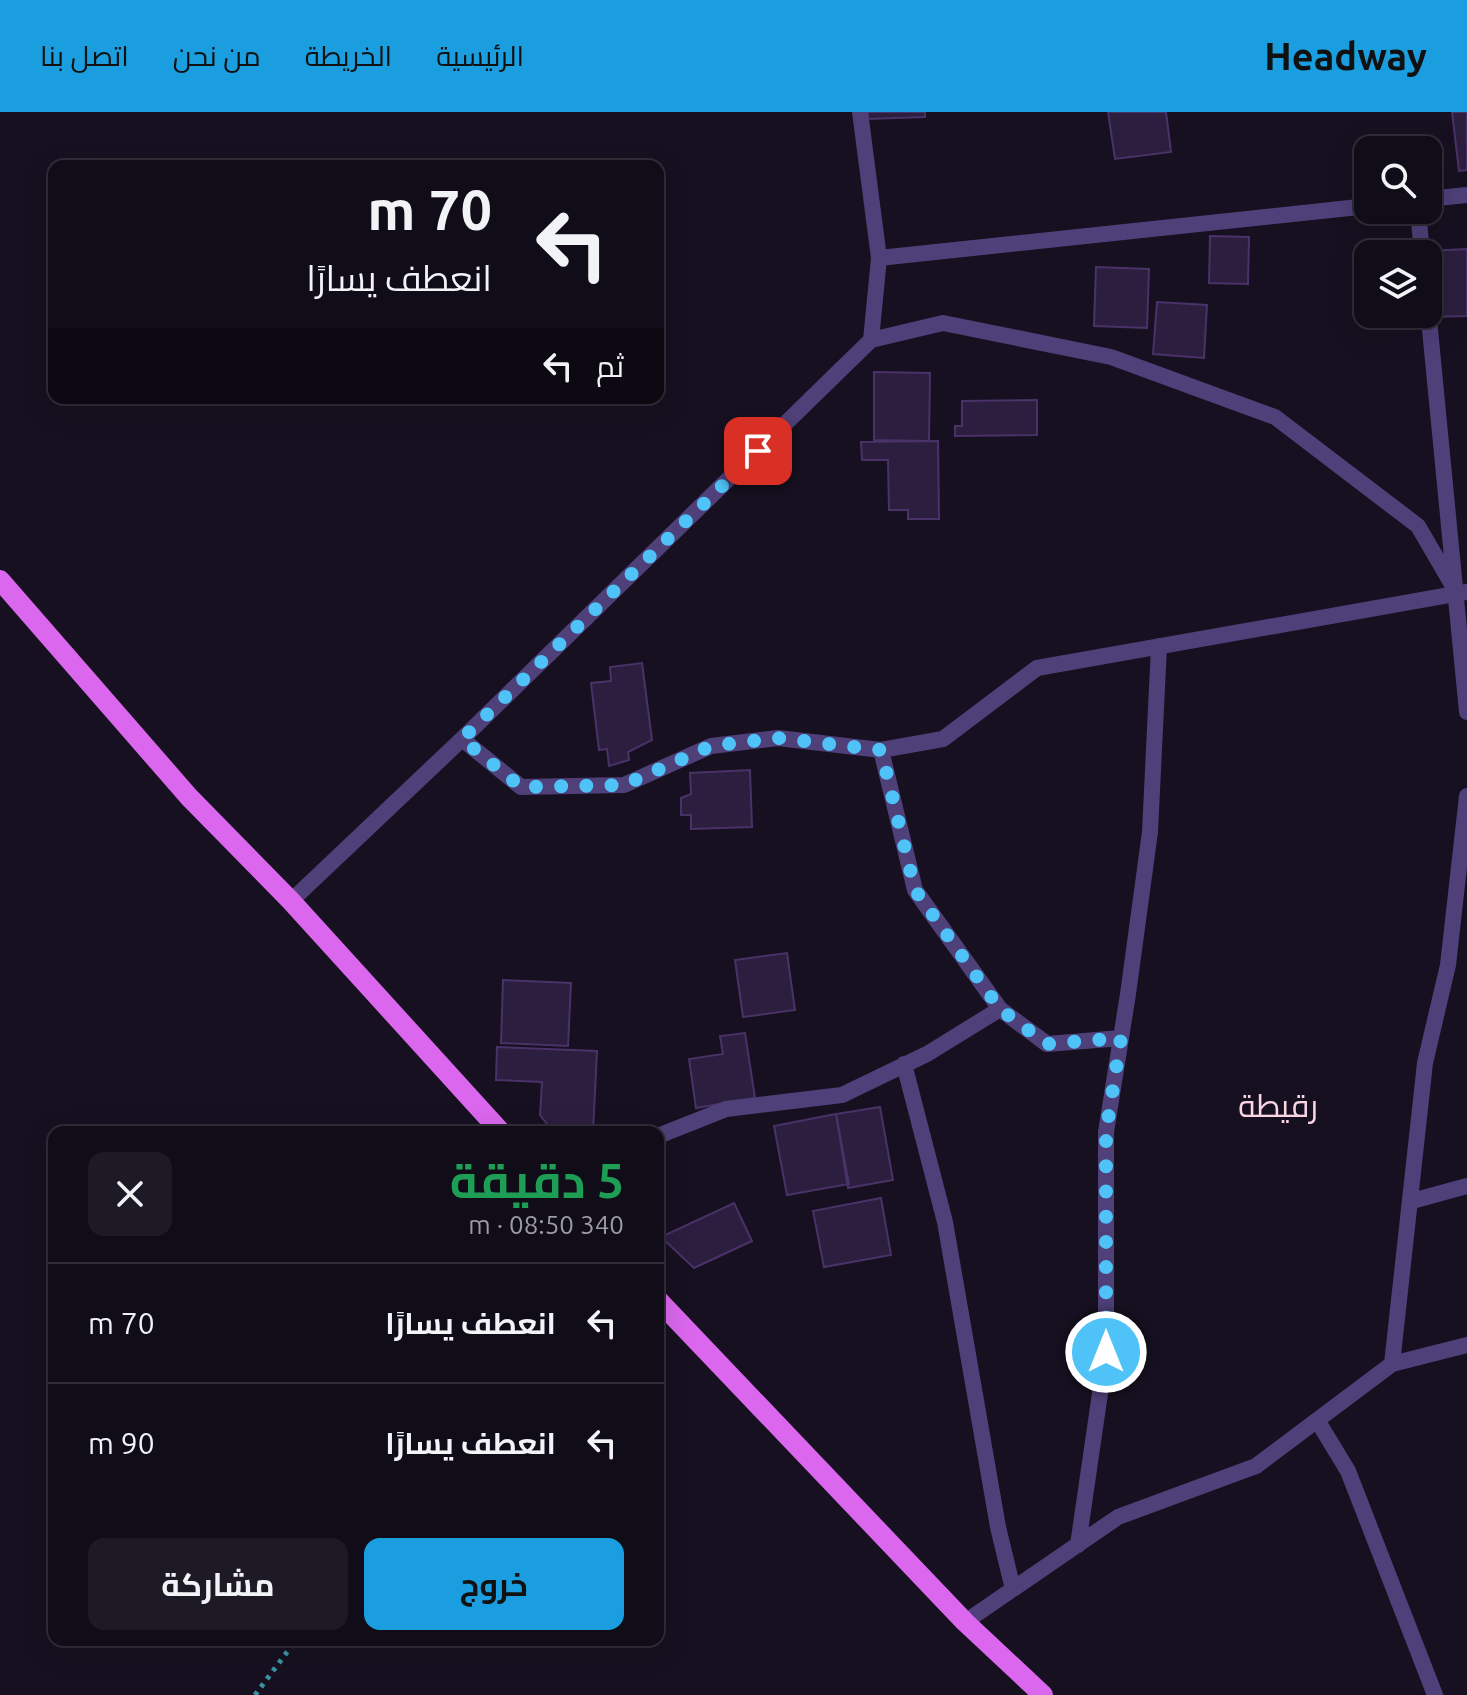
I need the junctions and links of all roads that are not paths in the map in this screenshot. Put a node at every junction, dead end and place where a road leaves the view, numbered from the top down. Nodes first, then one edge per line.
1 (860, 112) edge
2 (1467, 195) edge
3 (1442, 198) edge
4 (1354, 207) edge
5 (879, 258) junction
6 (1430, 328) edge
7 (871, 340) junction
8 (0, 580) edge
9 (1462, 593) edge
10 (1159, 646) junction
11 (1467, 712) edge
12 (462, 739) junction
13 (881, 750) junction
14 (1467, 796) edge
15 (1464, 834) edge
16 (291, 901) junction
17 (1467, 963) edge
18 (1448, 965) junction
19 (1000, 1009) junction
20 (1121, 1038) junction
21 (904, 1064) junction
22 (496, 1126) edge
23 (664, 1134) edge
24 (1467, 1186) edge
25 (1412, 1201) junction
26 (664, 1306) edge
27 (1467, 1345) edge
28 (1392, 1364) junction
29 (1317, 1420) junction
30 (1078, 1545) junction
31 (1013, 1589) junction
32 (965, 1622) junction
33 (1043, 1695) edge
34 (1435, 1695) edge

1 - 5 street
2 - 3 street
4 - 5 street
5 - 7 street
6 - 9 street
7 - 9 street
7 - 12 street
8 - 16 main road
9 - 10 street
9 - 11 street
10 - 13 street
10 - 20 street
12 - 13 street
12 - 16 street
13 - 19 street
14 - 15 street
15 - 18 street
16 - 22 main road
17 - 18 street
18 - 25 street
19 - 20 street
19 - 21 street
20 - 30 street
21 - 23 street
21 - 31 street
24 - 25 street
25 - 28 street
26 - 32 main road
27 - 28 street
28 - 29 street
29 - 30 street
29 - 34 street
30 - 31 street
31 - 32 street
32 - 33 main road

